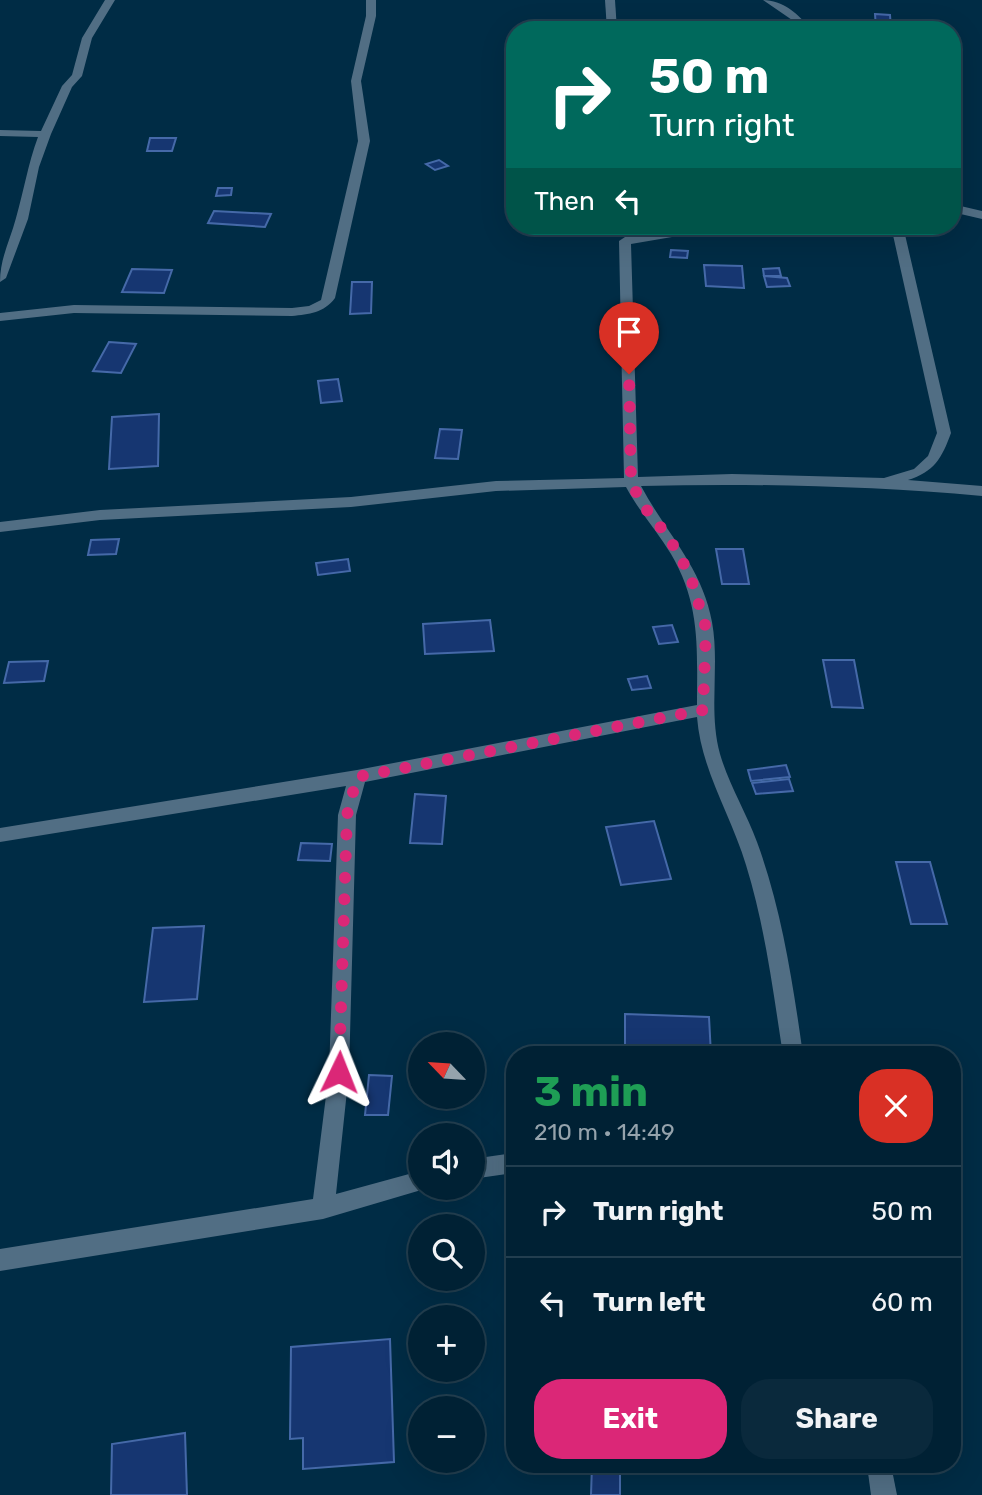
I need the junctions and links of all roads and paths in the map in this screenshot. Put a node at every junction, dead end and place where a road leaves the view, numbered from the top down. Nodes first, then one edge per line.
1 (110, 0) edge
2 (371, 0) edge
3 (610, 0) edge
4 (768, 0) edge
5 (611, 21) edge
6 (800, 21) edge
7 (0, 133) edge
8 (45, 134) junction
9 (961, 210) edge
10 (982, 215) edge
11 (624, 235) edge
12 (899, 235) edge
13 (0, 278) edge
14 (0, 317) edge
15 (631, 482) junction
16 (885, 483) junction
17 (982, 491) edge
18 (0, 527) edge
19 (703, 710) junction
20 (357, 777) junction
21 (0, 835) edge
22 (792, 1046) edge
23 (506, 1164) edge
24 (485, 1167) edge
25 (408, 1184) edge
26 (323, 1208) junction
27 (0, 1260) edge
28 (880, 1473) edge
29 (884, 1495) edge

1 - 8 street
2 - 14 street
3 - 5 street
4 - 6 street
7 - 8 street
8 - 13 street
9 - 10 street
11 - 15 street
12 - 16 street
15 - 16 street
15 - 18 street
15 - 19 street
16 - 17 street
19 - 20 street
19 - 22 street
20 - 21 street
20 - 26 street
23 - 24 street
25 - 26 street
26 - 27 street
28 - 29 street

